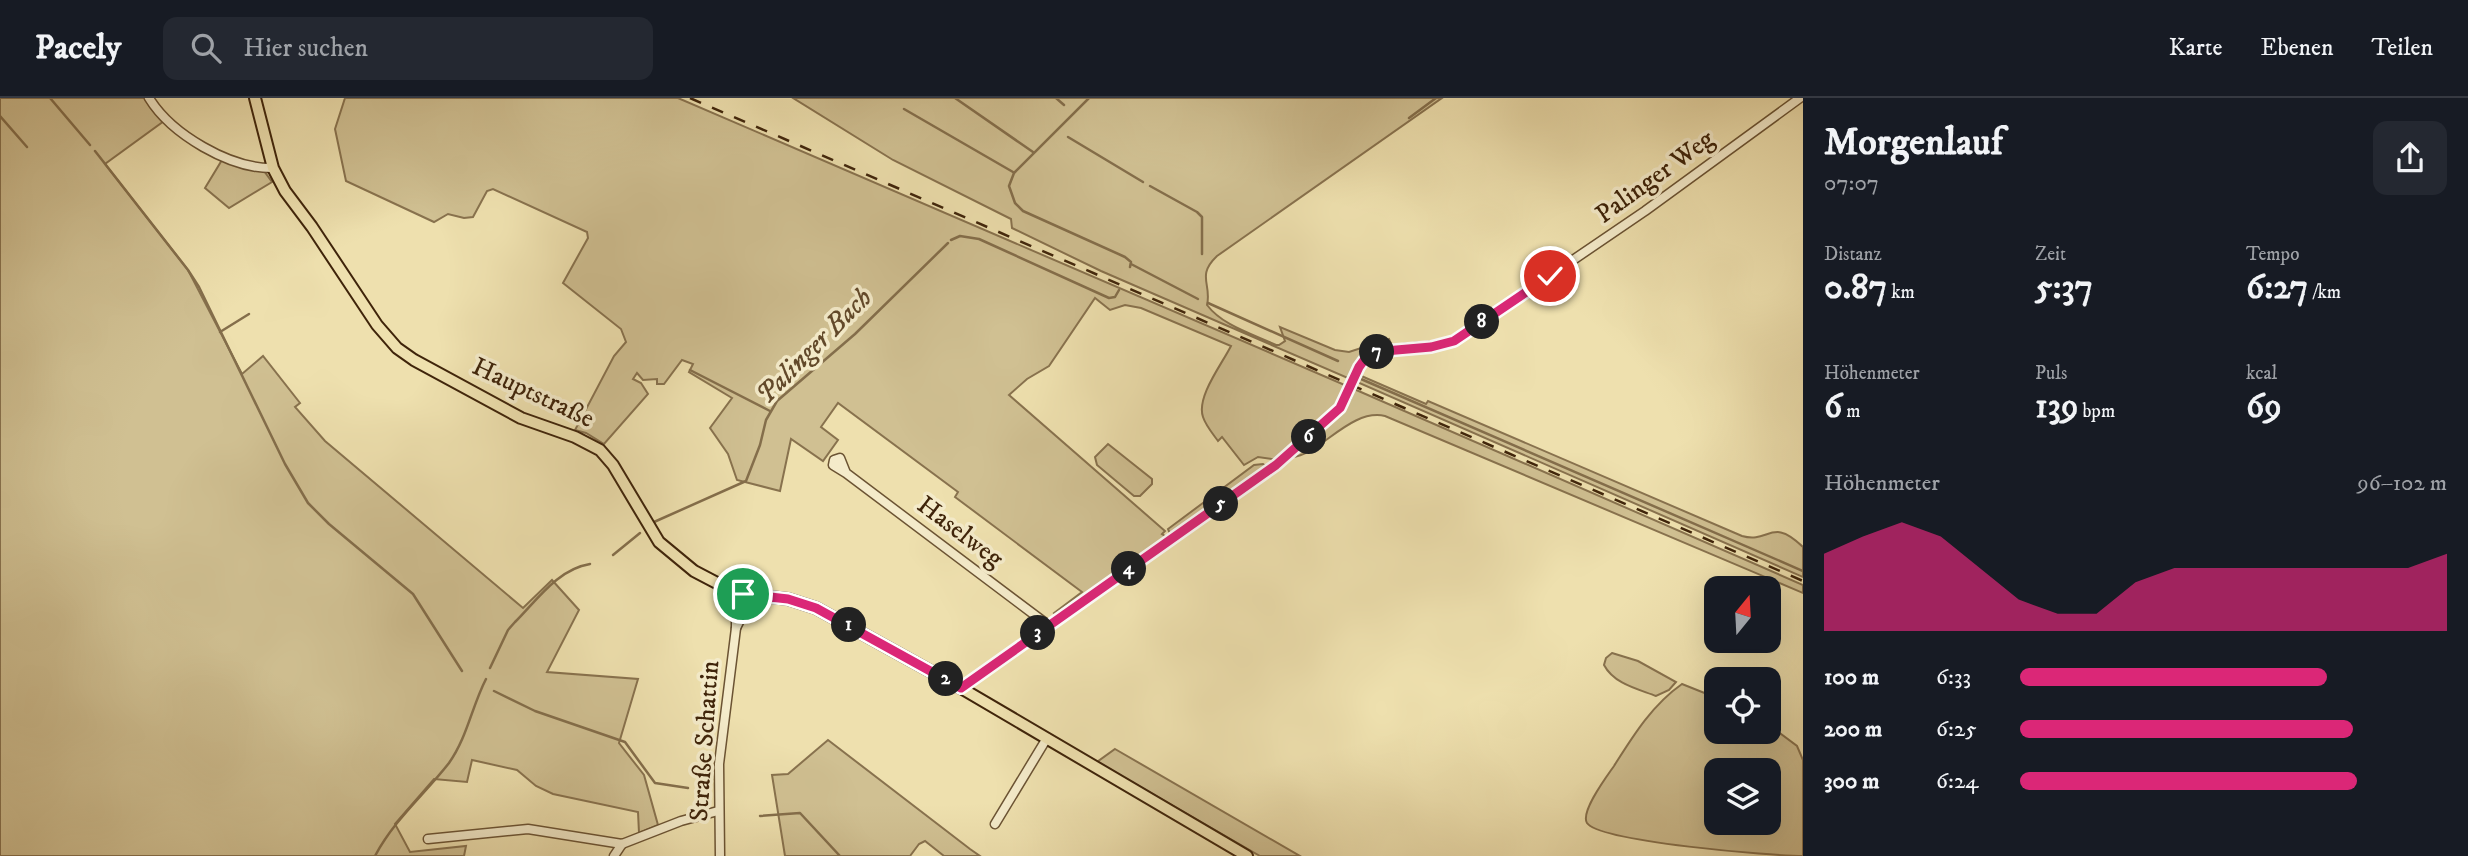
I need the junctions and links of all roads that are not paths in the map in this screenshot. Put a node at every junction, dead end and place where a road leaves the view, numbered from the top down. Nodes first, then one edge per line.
1 (149, 98) edge
2 (255, 98) edge
3 (1800, 98) edge
4 (273, 168) junction
5 (846, 473) dead end
6 (736, 593) junction
7 (749, 596) junction
8 (1048, 625) junction
9 (736, 628) junction
10 (961, 688) junction
11 (1047, 738) junction
12 (718, 811) junction
13 (995, 824) dead end
14 (428, 839) dead end
15 (622, 844) junction
16 (614, 856) edge
17 (720, 856) edge
18 (1247, 856) edge

1 - 4 street
2 - 4 main road, Hauptstraße
3 - 8 street, Palinger Weg, bridge
4 - 6 main road, Hauptstraße
5 - 8 street, Haselweg
6 - 7 main road, Hauptstraße
6 - 9 street, Straße Schattin
7 - 9 street, Straße Schattin
7 - 10 main road, Hauptstraße
8 - 10 street, Palinger Weg
9 - 12 street, Straße Schattin
10 - 11 main road, Hauptstraße
11 - 13 street
11 - 18 main road, Hauptstraße
12 - 15 street
12 - 17 street, Straße Schattin
14 - 15 street
15 - 16 street

